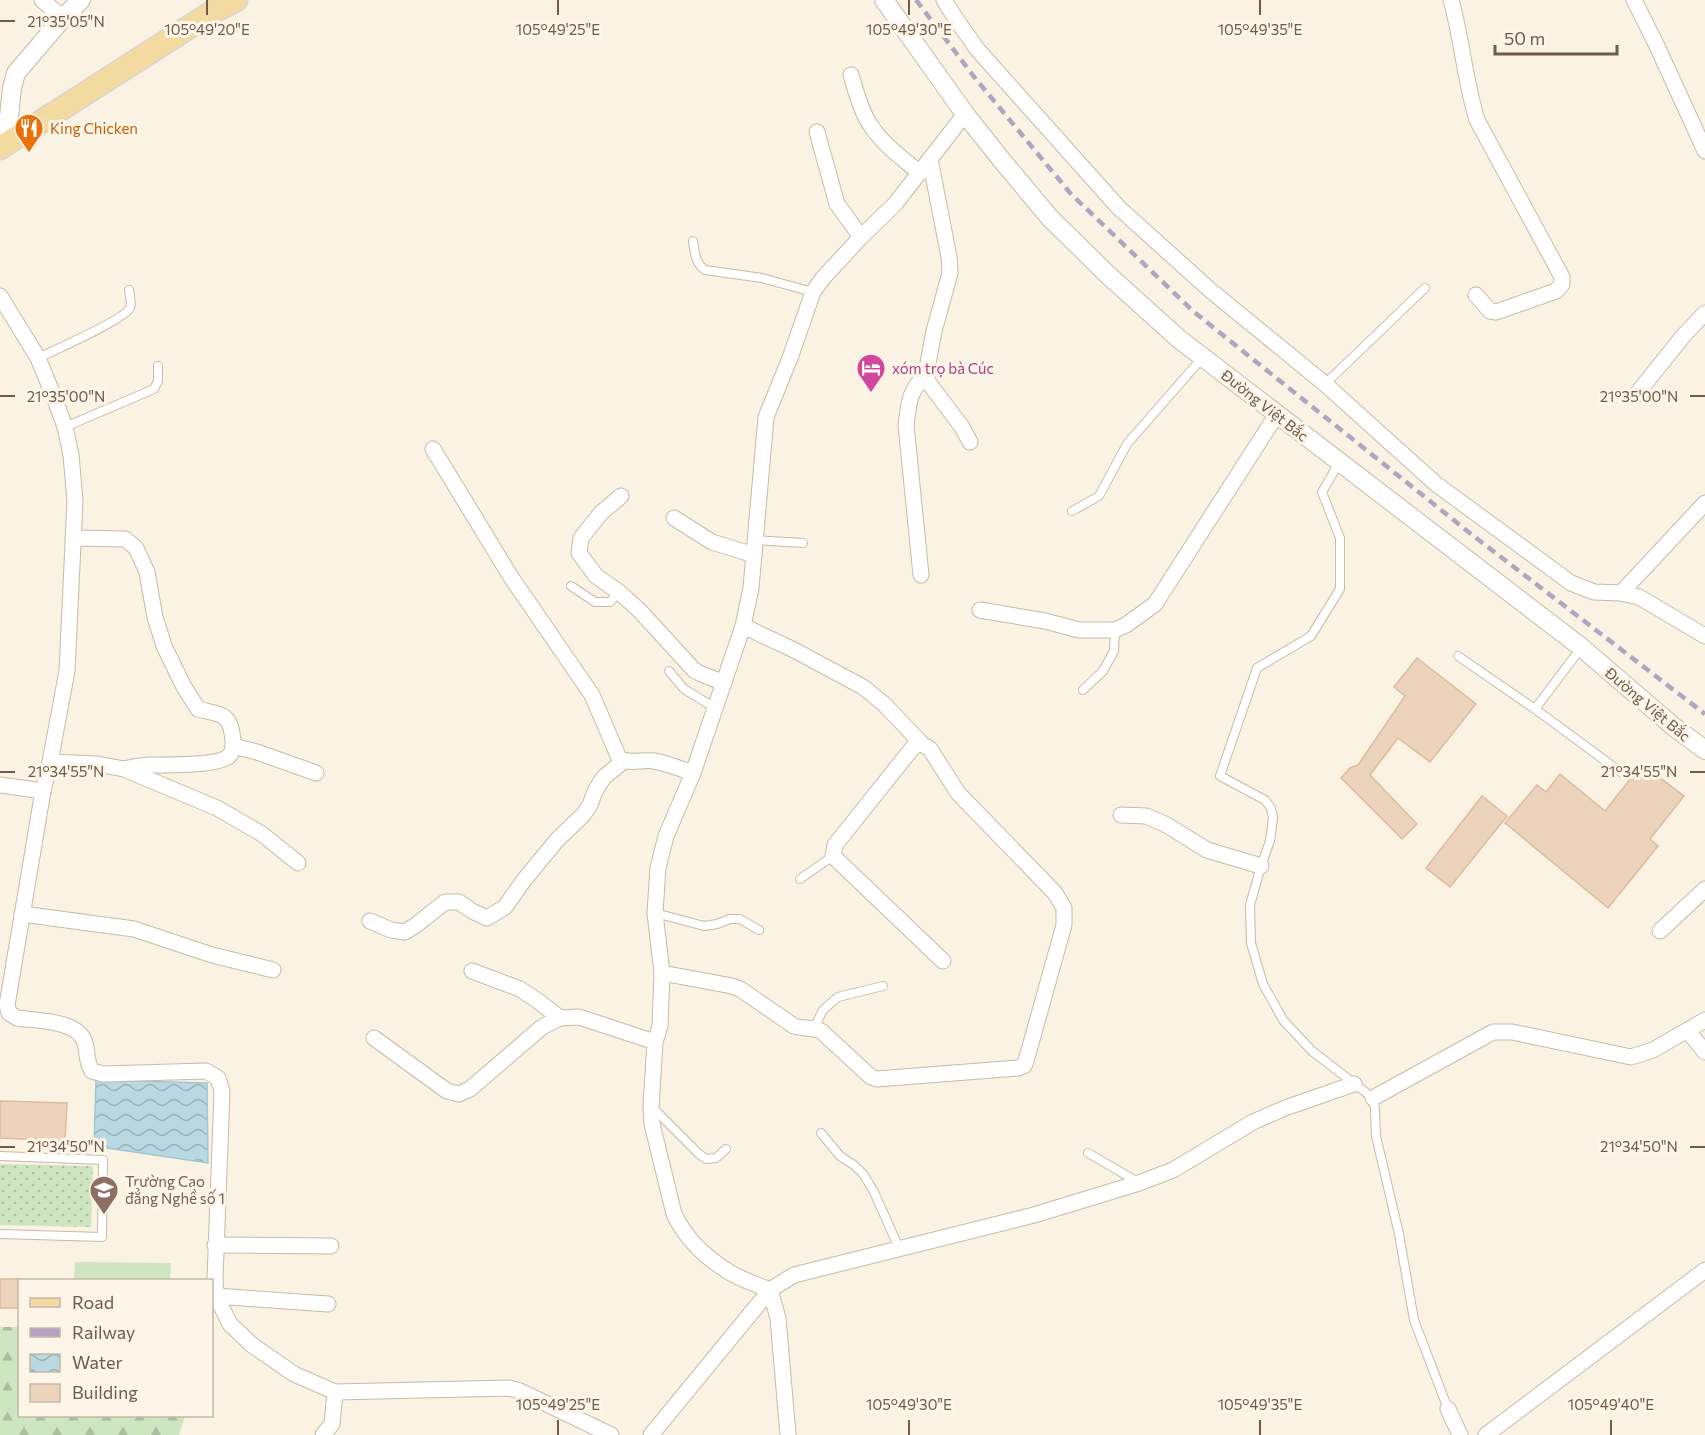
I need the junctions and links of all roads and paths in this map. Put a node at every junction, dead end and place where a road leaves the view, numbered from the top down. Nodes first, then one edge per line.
1 (42, 0) edge
2 (81, 0) edge
3 (236, 0) edge
4 (884, 0) edge
5 (944, 0) edge
6 (1451, 0) edge
7 (1634, 0) edge
8 (63, 18) junction
9 (851, 75) dead end
10 (965, 114) junction
11 (817, 132) dead end
12 (3, 146) edge
13 (1705, 151) edge
14 (930, 159) junction
15 (920, 173) junction
16 (861, 237) junction
17 (693, 241) dead end
18 (1425, 288) dead end
19 (129, 290) dead end
20 (813, 292) junction
21 (1476, 295) dead end
22 (0, 296) edge
23 (1705, 313) edge
24 (1203, 357) junction
25 (38, 358) junction
26 (158, 366) dead end
27 (926, 374) junction
28 (1325, 384) junction
29 (1635, 396) dead end
30 (1277, 414) junction
31 (65, 427) junction
32 (970, 442) dead end
33 (433, 449) dead end
34 (1340, 462) junction
35 (621, 496) dead end
36 (1705, 503) edge
37 (1072, 511) dead end
38 (674, 518) dead end
39 (73, 538) junction
40 (803, 543) dead end
41 (755, 548) junction
42 (921, 575) dead end
43 (571, 586) dead end
44 (619, 592) junction
45 (1621, 593) junction
46 (980, 610) dead end
47 (742, 626) junction
48 (1115, 630) junction
49 (1705, 636) edge
50 (1581, 647) junction
51 (1458, 656) dead end
52 (669, 671) dead end
53 (724, 683) junction
54 (1083, 690) dead end
55 (715, 708) junction
56 (1534, 709) junction
57 (922, 744) junction
58 (233, 746) junction
59 (1705, 750) edge
60 (624, 761) junction
61 (50, 762) junction
62 (124, 770) junction
63 (316, 773) dead end
64 (693, 773) junction
65 (1622, 773) dead end
66 (0, 785) edge
67 (43, 791) junction
68 (1121, 814) dead end
69 (833, 856) junction
70 (298, 863) dead end
71 (1261, 866) junction
72 (800, 879) dead end
73 (1705, 889) edge
74 (655, 913) junction
75 (22, 915) junction
76 (370, 921) dead end
77 (759, 930) dead end
78 (1660, 931) dead end
79 (943, 961) dead end
80 (273, 970) dead end
81 (472, 971) dead end
82 (662, 973) junction
83 (883, 986) dead end
84 (560, 1018) junction
85 (1705, 1020) edge
86 (814, 1028) junction
87 (1688, 1031) junction
88 (374, 1038) dead end
89 (655, 1042) junction
90 (1705, 1052) edge
91 (1354, 1084) junction
92 (1373, 1098) junction
93 (651, 1106) junction
94 (821, 1133) dead end
95 (726, 1149) dead end
96 (1088, 1153) dead end
97 (0, 1156) edge
98 (1139, 1183) junction
99 (0, 1234) edge
100 (215, 1245) junction
101 (331, 1245) dead end
102 (899, 1248) junction
103 (1705, 1269) edge
104 (770, 1290) junction
105 (216, 1296) junction
106 (328, 1304) dead end
107 (335, 1392) junction
108 (1448, 1409) joint
109 (323, 1435) edge
110 (611, 1435) edge
111 (651, 1435) edge
112 (788, 1435) edge
113 (1460, 1435) edge
114 (1486, 1435) edge

1 - 8 street
2 - 8 street
3 - 12 main road
4 - 10 street, Đường Việt Bắc
5 - 28 street
6 - 21 street
7 - 13 street
8 - 12 street
9 - 15 street
10 - 14 street
10 - 24 street, Đường Việt Bắc
11 - 16 street
14 - 15 street
14 - 27 street
15 - 16 street
16 - 20 street
17 - 20 lane
18 - 28 lane
19 - 25 lane
20 - 41 street
22 - 25 street
23 - 29 street
24 - 30 street, Đường Việt Bắc
24 - 37 lane
25 - 31 street
26 - 31 lane
27 - 32 street
27 - 42 street
28 - 45 street
30 - 34 street, Đường Việt Bắc
30 - 48 street
31 - 39 street
33 - 60 street
34 - 50 street, Đường Việt Bắc
34 - 71 lane
35 - 44 street
36 - 45 street
38 - 41 street
39 - 58 street
39 - 61 street
40 - 41 lane
41 - 47 street
43 - 44 lane
44 - 53 street
45 - 49 street
46 - 48 street
47 - 53 street
47 - 57 street
48 - 54 lane
50 - 56 lane
50 - 59 street, Đường Việt Bắc
51 - 56 lane
52 - 55 lane
53 - 55 street
55 - 64 street
56 - 65 lane
57 - 69 street
57 - 86 street
58 - 62 street
58 - 63 street
60 - 64 street
60 - 76 street
61 - 62 street
61 - 67 street
62 - 70 street
64 - 74 street
66 - 67 street
67 - 75 street
68 - 71 street
69 - 72 lane
69 - 79 street
71 - 91 lane
73 - 78 street
74 - 77 lane
74 - 82 street
75 - 80 street
75 - 100 street
81 - 84 street
82 - 86 street
82 - 89 street
83 - 86 lane
84 - 88 street
84 - 89 street
85 - 87 street
87 - 90 street
87 - 92 street
89 - 93 street
91 - 92 lane
91 - 98 street
92 - 108 lane
93 - 95 lane
93 - 104 street
94 - 102 lane
96 - 98 lane
97 - 99 lane
98 - 102 street
100 - 101 street
100 - 105 street
102 - 104 street
103 - 114 street
104 - 111 street
104 - 112 street
105 - 106 street
105 - 107 street
107 - 109 street
107 - 110 street
108 - 113 street

